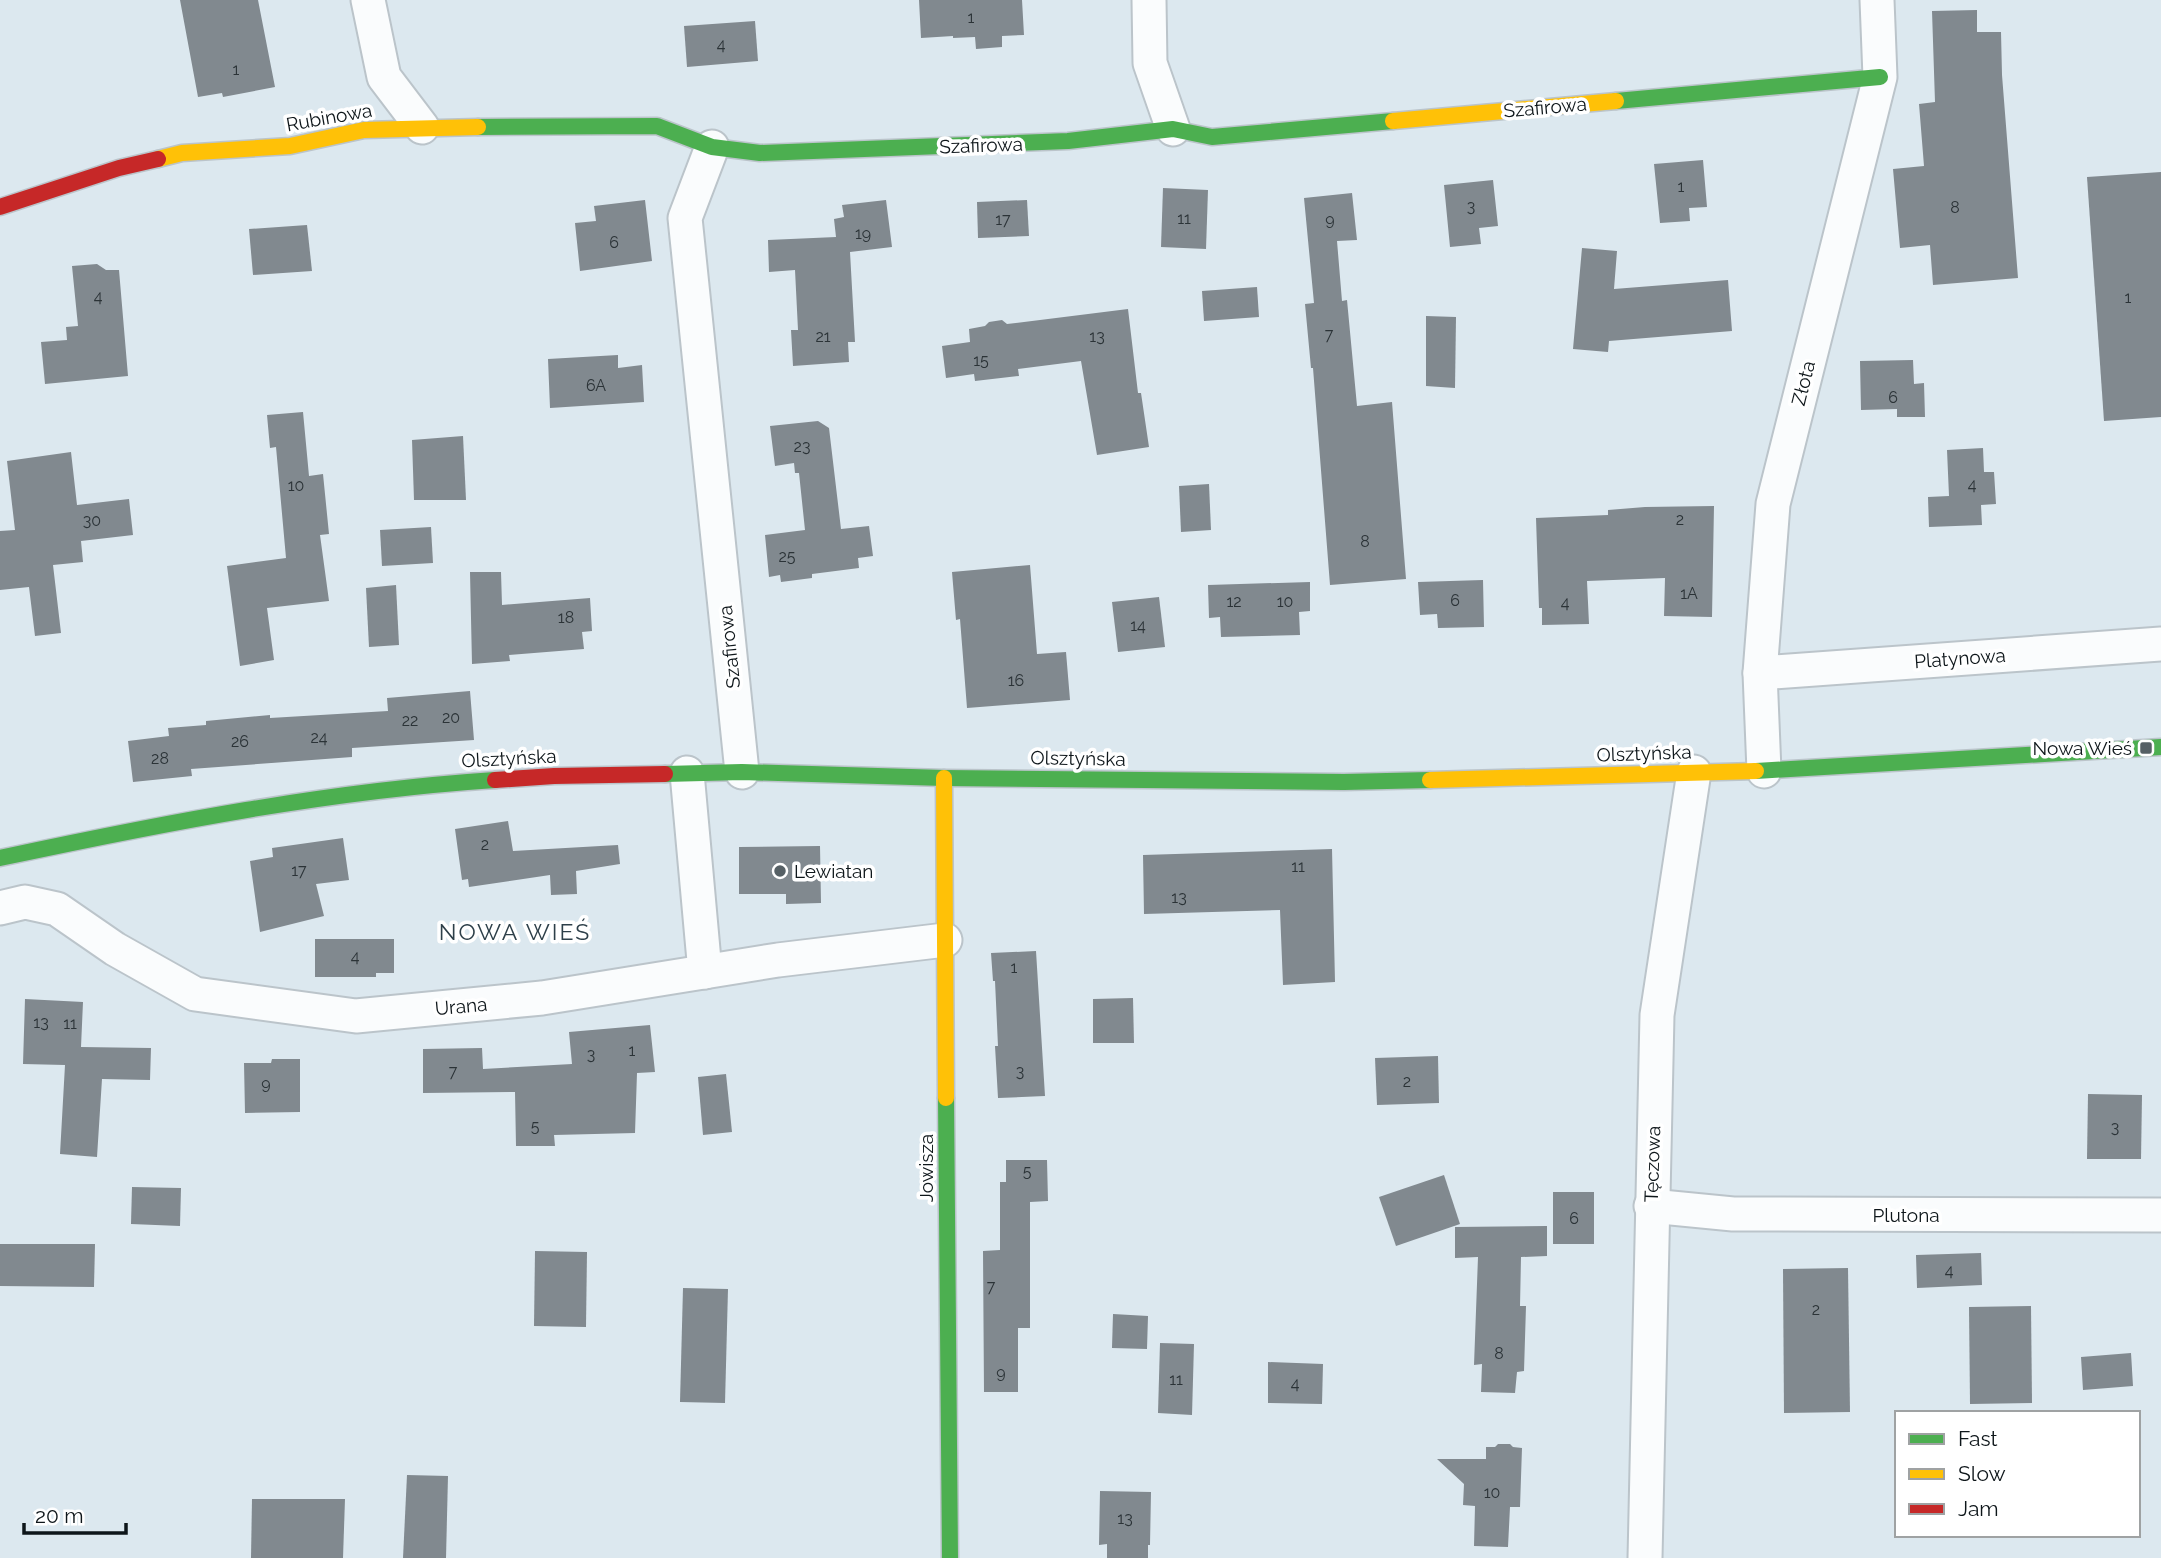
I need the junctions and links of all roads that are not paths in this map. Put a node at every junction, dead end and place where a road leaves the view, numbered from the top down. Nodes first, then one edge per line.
1 (368, 0) edge
2 (1149, 0) edge
3 (1877, 0) edge
4 (1880, 77) junction
5 (422, 127) junction
6 (1173, 129) junction
7 (712, 147) junction
8 (0, 207) edge
9 (2161, 645) edge
10 (1760, 673) junction
11 (2161, 747) edge
12 (1764, 771) junction
13 (742, 772) junction
14 (1694, 772) junction
15 (687, 773) junction
16 (944, 778) junction
17 (0, 858) edge
18 (0, 908) edge
19 (945, 940) junction
20 (705, 972) junction
21 (1651, 1206) junction
22 (2161, 1216) edge
23 (950, 1558) edge
24 (1645, 1558) edge

1 - 5 street
2 - 6 street
3 - 4 street, Złota
4 - 6 street, Szafirowa
4 - 10 street, Złota
5 - 7 street, Rubinowa
5 - 8 street, Rubinowa
6 - 7 street, Szafirowa
7 - 13 street, Szafirowa
9 - 10 street, Platynowa
10 - 12 street, Złota
11 - 12 street, Olsztyńska
12 - 14 street, Olsztyńska
13 - 15 street, Olsztyńska
13 - 16 street, Olsztyńska
14 - 16 street, Olsztyńska
14 - 21 street, Tęczowa
15 - 17 street, Olsztyńska
15 - 20 street
16 - 19 street, Jowisza
18 - 20 street, Urana
19 - 20 street, Urana
19 - 23 street, Jowisza
21 - 22 street, Plutona
21 - 24 street, Tęczowa

